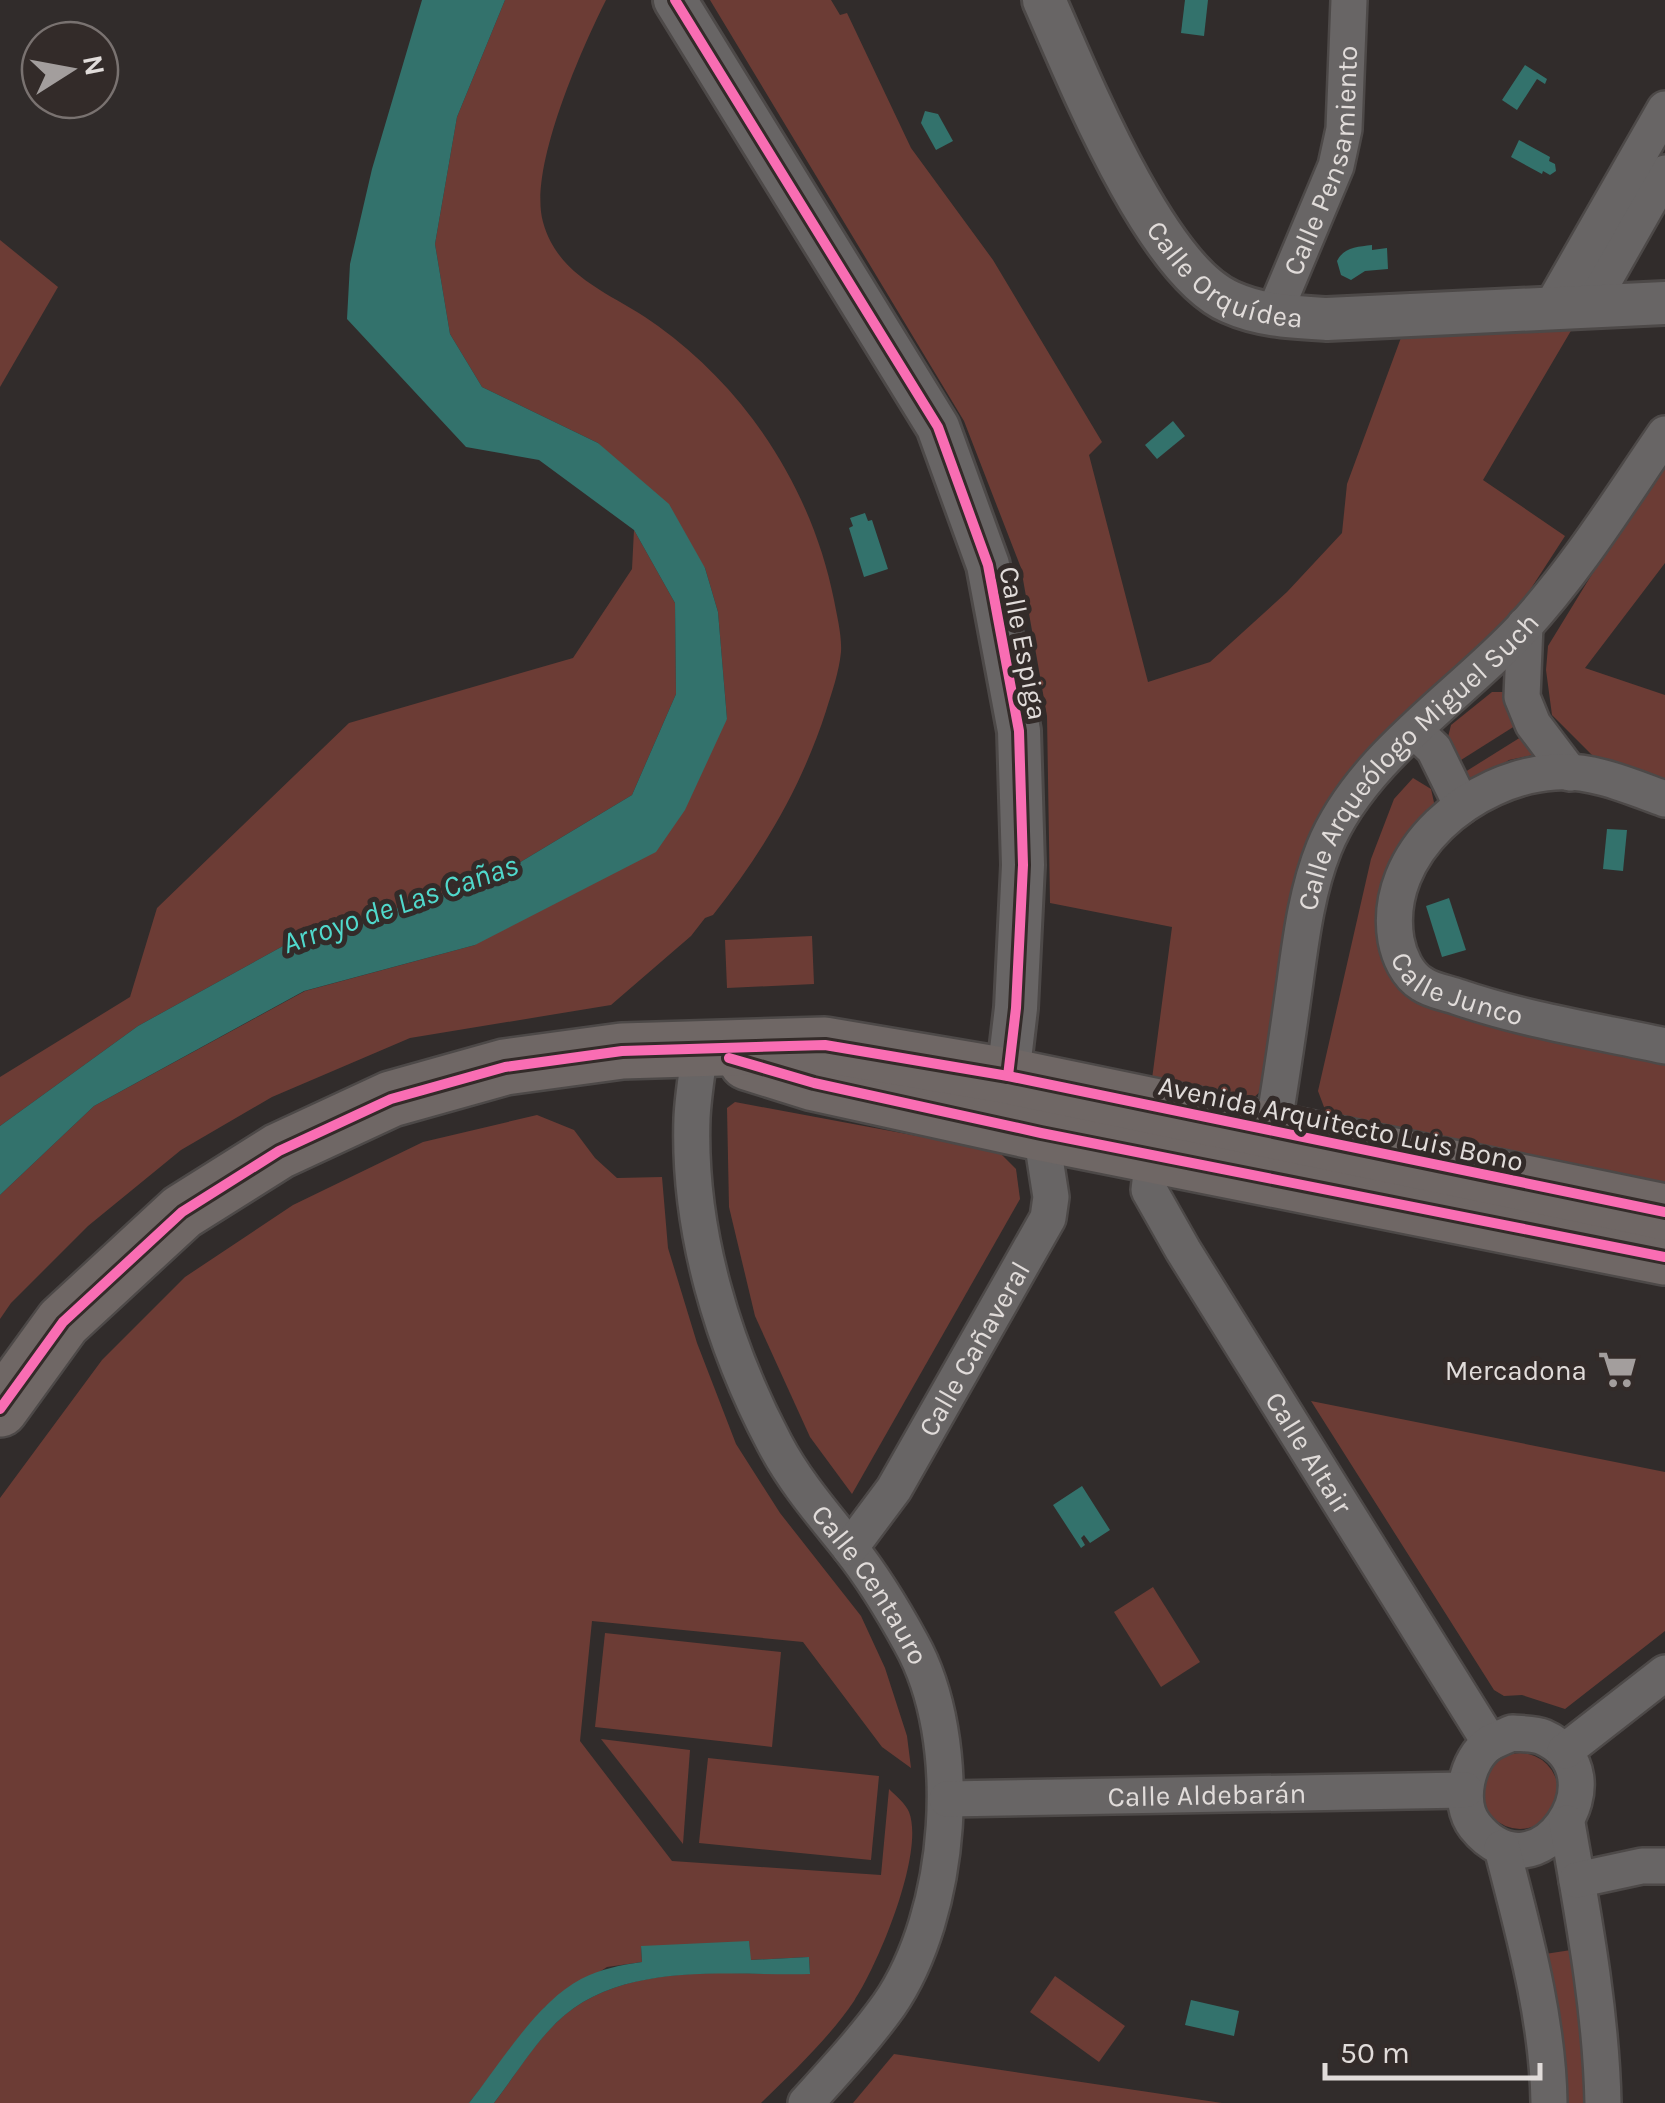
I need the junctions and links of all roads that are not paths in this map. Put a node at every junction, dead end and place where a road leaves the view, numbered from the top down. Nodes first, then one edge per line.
1 (675, 0) edge
2 (1044, 0) edge
3 (1348, 0) edge
4 (1665, 108) edge
5 (1665, 172) edge
6 (1665, 304) edge
7 (1570, 307) junction
8 (1273, 316) junction
9 (1665, 434) edge
10 (1525, 625) junction
11 (1479, 672) junction
12 (1522, 698) junction
13 (1414, 730) junction
14 (1570, 773) junction
15 (1665, 799) edge
16 (1462, 806) junction
17 (1665, 1046) edge
18 (700, 1050) junction
19 (768, 1067) junction
20 (1008, 1076) junction
21 (1272, 1132) junction
22 (1040, 1133) junction
23 (1152, 1156) junction
24 (1665, 1212) edge
25 (1665, 1256) edge
26 (0, 1409) edge
27 (850, 1548) junction
28 (1665, 1674) edge
29 (1490, 1743) junction
30 (1566, 1751) junction
31 (1466, 1790) junction
32 (946, 1799) junction
33 (1567, 1822) junction
34 (1502, 1848) junction
35 (1654, 1866) edge
36 (1577, 1880) junction
37 (806, 2103) edge
38 (1549, 2103) edge
39 (1603, 2103) edge

1 - 20 street, Calle Espiga
2 - 8 street, Calle Orquídea
3 - 8 street, Calle Pensamiento
4 - 7 street
5 - 7 street
6 - 7 street, Calle Orquídea
7 - 8 street, Calle Orquídea
9 - 10 street, Calle Arqueólogo Miguel Such
10 - 11 street, Calle Arqueólogo Miguel Such
10 - 12 street
11 - 12 street
11 - 13 street, Calle Arqueólogo Miguel Such
12 - 14 street
13 - 16 street
13 - 21 street, Calle Arqueólogo Miguel Such
14 - 15 street, Calle Junco
14 - 16 street, Calle Junco
16 - 17 street, Calle Junco
18 - 19 main road
18 - 20 main road, Avenida Arquitecto Luis Bono
18 - 26 main road
18 - 27 street, Calle Centauro
19 - 20 main road
19 - 22 main road
20 - 21 main road, Avenida Arquitecto Luis Bono
21 - 24 main road, Avenida Arquitecto Luis Bono
22 - 23 main road
22 - 27 street, Calle Cañaveral
23 - 25 main road
23 - 29 street, Calle Altair
27 - 32 street, Calle Centauro
28 - 30 street
29 - 30 street
29 - 31 street
30 - 33 street
31 - 32 street, Calle Aldebarán
31 - 34 street
32 - 37 street, Calle Centauro
33 - 34 street
33 - 36 street
34 - 38 street
35 - 36 street
36 - 39 street

